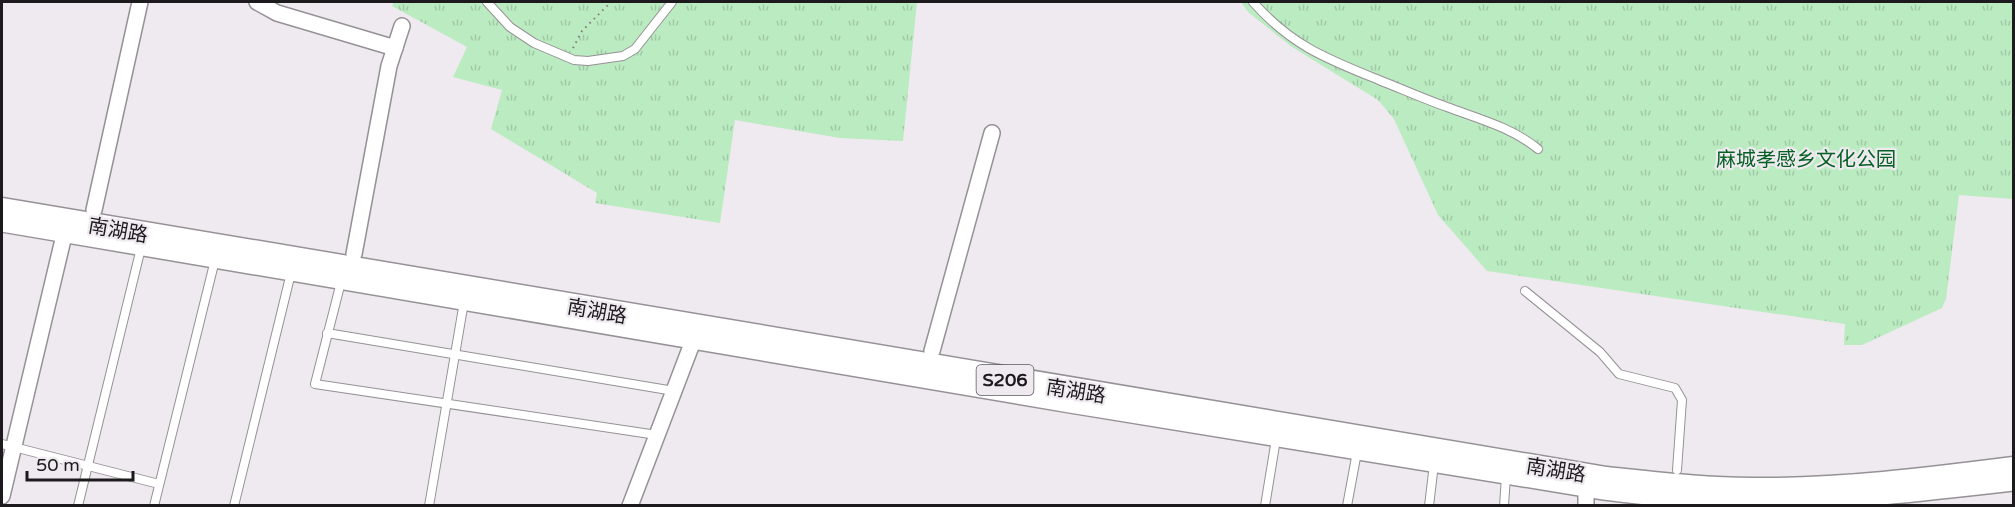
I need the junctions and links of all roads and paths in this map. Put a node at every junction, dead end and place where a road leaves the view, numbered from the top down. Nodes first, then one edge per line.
1 (140, 2) edge
2 (257, 2) edge
3 (486, 2) edge
4 (611, 2) edge
5 (672, 2) edge
6 (1253, 2) edge
7 (402, 26) dead end
8 (395, 48) junction
9 (567, 57) junction
10 (992, 133) dead end
11 (1538, 149) dead end
12 (2, 194) edge
13 (2, 210) edge
14 (94, 210) junction
15 (2, 224) edge
16 (65, 228) junction
17 (141, 248) junction
18 (354, 254) junction
19 (215, 261) junction
20 (291, 273) junction
21 (341, 282) junction
22 (1525, 291) dead end
23 (464, 302) junction
24 (327, 333) junction
25 (693, 341) junction
26 (932, 351) junction
27 (455, 354) junction
28 (674, 391) junction
29 (446, 404) junction
30 (657, 435) junction
31 (1276, 438) junction
32 (7, 446) edge
33 (1357, 452) junction
34 (2013, 453) edge
35 (1434, 464) junction
36 (87, 466) junction
37 (2013, 469) edge
38 (1677, 470) junction
39 (1506, 476) junction
40 (2013, 483) edge
41 (159, 484) junction
42 (1594, 495) edge
43 (2, 496) edge
44 (78, 506) edge
45 (154, 506) edge
46 (234, 506) edge
47 (429, 506) edge
48 (630, 506) edge
49 (1265, 506) edge
50 (1347, 506) edge
51 (1429, 506) edge
52 (1504, 506) edge
53 (1586, 506) edge

1 - 14 street
2 - 8 street
3 - 9 lane
4 - 9 path
5 - 9 lane
6 - 11 lane
7 - 8 street
8 - 18 street
10 - 26 street
12 - 14 main road, 南湖路 / S206
13 - 16 main road, 南湖路 / S206
14 - 18 main road, 南湖路 / S206
15 - 16 street
16 - 17 street
16 - 32 street
16 - 37 main road, 南湖路 / S206
17 - 19 street
17 - 36 lane
18 - 26 main road, 南湖路 / S206
19 - 20 street
19 - 41 lane
20 - 21 street
20 - 46 lane
21 - 23 street
21 - 24 lane
22 - 38 lane
23 - 25 street
23 - 27 lane
24 - 27 lane
24 - 29 lane
25 - 28 street
25 - 31 street
26 - 38 main road, 南湖路 / S206
27 - 28 lane
27 - 29 lane
28 - 30 street
29 - 30 lane
29 - 47 lane
30 - 48 street
31 - 33 street
31 - 49 lane
32 - 36 lane
32 - 43 street
33 - 35 street
33 - 50 lane
34 - 38 main road, 南湖路 / S206
35 - 39 street
35 - 51 lane
36 - 41 lane
36 - 44 lane
39 - 42 street
39 - 52 lane
40 - 42 street
41 - 45 lane
42 - 53 street

